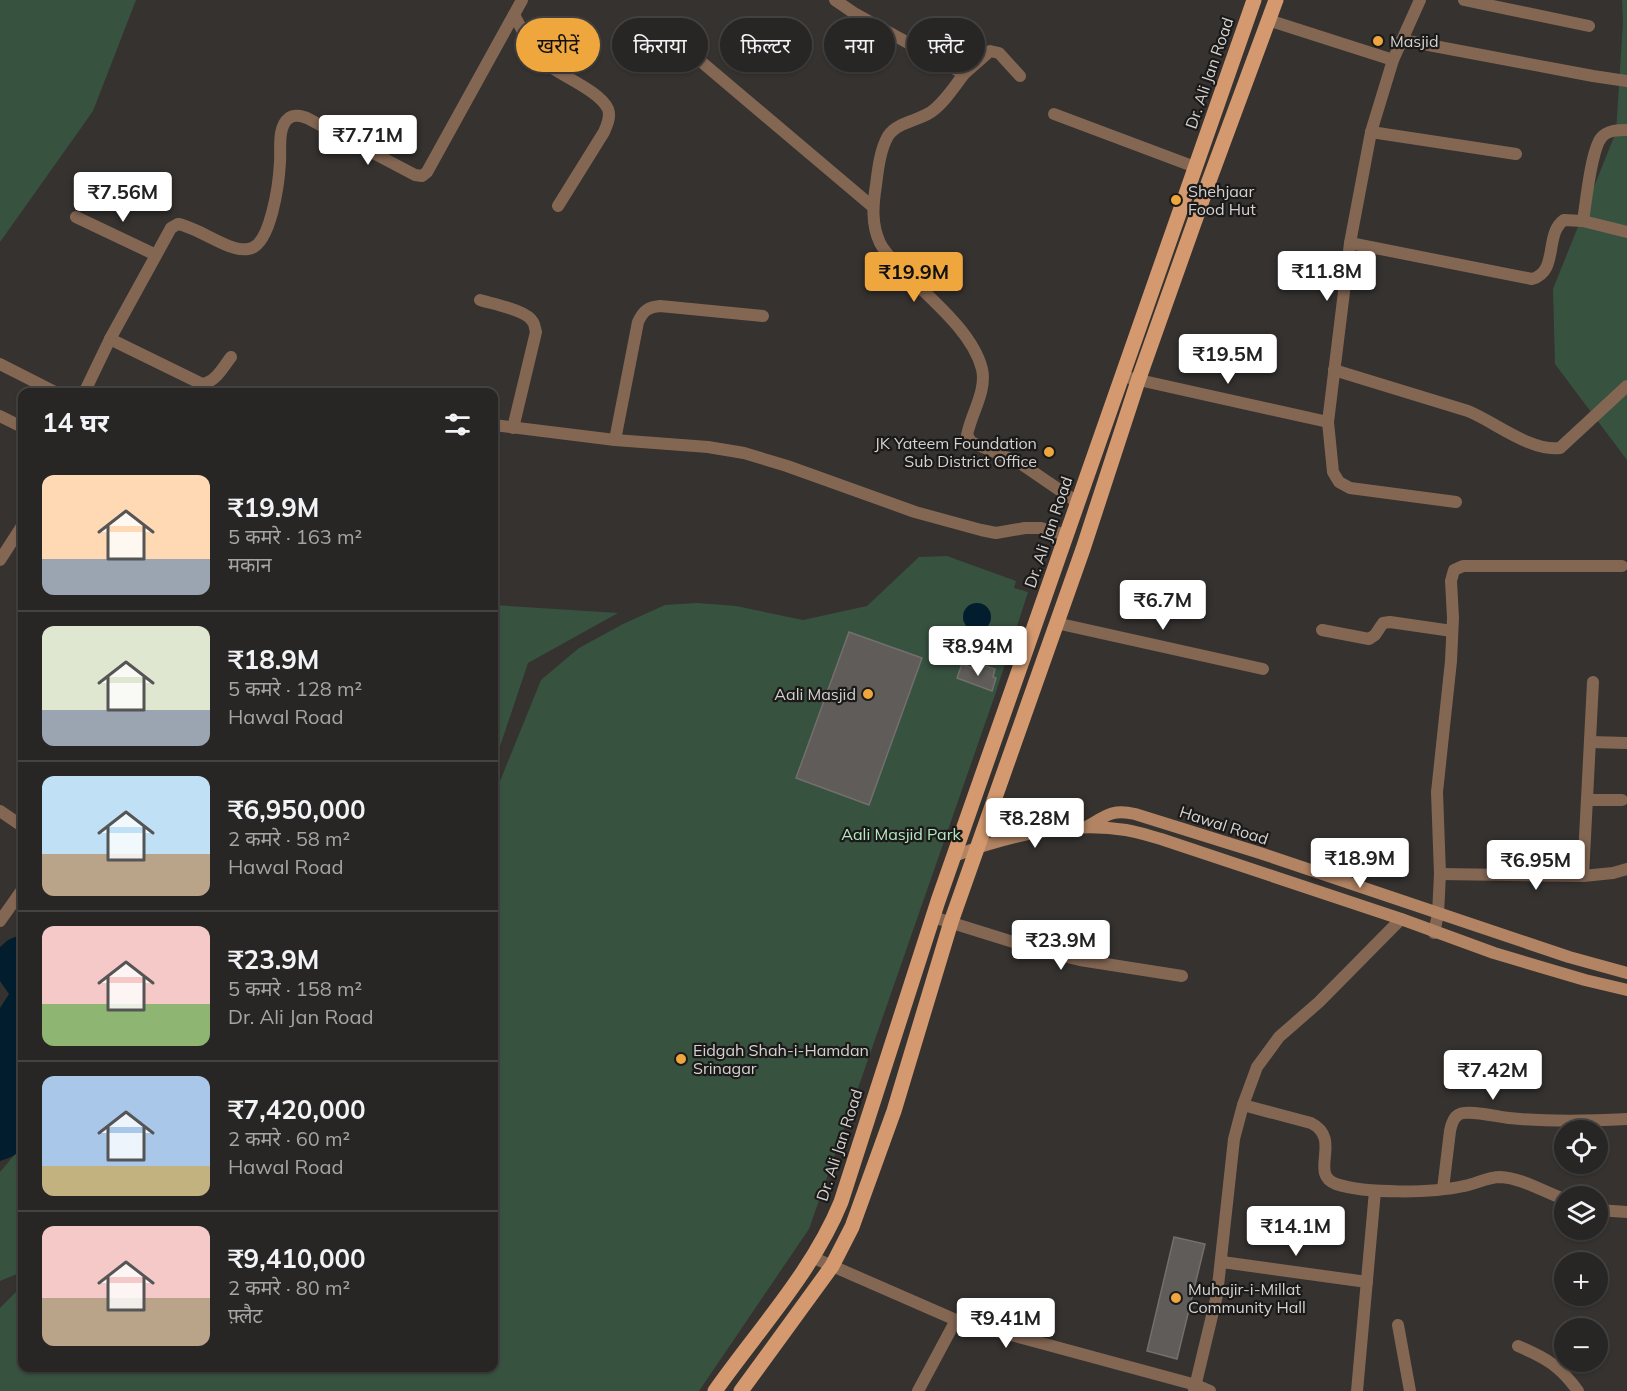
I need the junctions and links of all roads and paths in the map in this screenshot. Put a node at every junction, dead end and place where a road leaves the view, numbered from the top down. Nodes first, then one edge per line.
1 (522, 0) edge
2 (835, 0) edge
3 (1254, 0) edge
4 (1276, 0) edge
5 (1420, 0) edge
6 (1464, 0) edge
7 (514, 15) junction
8 (1268, 20) junction
9 (1589, 26) dead end
10 (1401, 40) junction
11 (1393, 60) junction
12 (708, 67) edge
13 (964, 74) junction
14 (1020, 76) dead end
15 (1627, 81) edge
16 (1054, 114) dead end
17 (1627, 130) edge
18 (1371, 132) junction
19 (1516, 154) dead end
20 (1195, 167) junction
21 (558, 206) dead end
22 (873, 207) junction
23 (76, 217) dead end
24 (1583, 220) junction
25 (1627, 232) edge
26 (1350, 243) junction
27 (156, 255) junction
28 (480, 300) dead end
29 (763, 316) dead end
30 (110, 339) junction
31 (231, 357) dead end
32 (0, 364) edge
33 (1334, 370) junction
34 (1121, 375) junction
35 (1138, 381) junction
36 (1627, 386) edge
37 (47, 388) edge
38 (86, 388) edge
39 (0, 416) edge
40 (1328, 422) junction
41 (18, 425) edge
42 (498, 426) edge
43 (513, 428) junction
44 (615, 440) junction
45 (1077, 502) junction
46 (1456, 502) dead end
47 (18, 532) edge
48 (1066, 535) junction
49 (0, 561) edge
50 (1622, 566) dead end
51 (1056, 623) junction
52 (1322, 630) dead end
53 (1452, 631) junction
54 (1263, 669) dead end
55 (1593, 682) dead end
56 (1004, 715) junction
57 (1022, 720) junction
58 (1590, 742) junction
59 (1627, 743) edge
60 (1587, 800) junction
61 (1622, 800) dead end
62 (0, 811) edge
63 (18, 823) edge
64 (1087, 827) junction
65 (977, 847) junction
66 (954, 856) junction
67 (1627, 869) edge
68 (1440, 874) junction
69 (1583, 876) junction
70 (18, 896) edge
71 (1438, 914) junction
72 (933, 917) junction
73 (1401, 919) junction
74 (0, 921) edge
75 (951, 922) junction
76 (1434, 933) junction
77 (1627, 973) edge
78 (1182, 975) dead end
79 (1627, 990) edge
80 (1243, 1105) junction
81 (1627, 1119) edge
82 (1443, 1189) junction
83 (1375, 1191) junction
84 (1554, 1195) edge
85 (1608, 1211) edge
86 (1627, 1212) edge
87 (814, 1258) junction
88 (1222, 1262) junction
89 (832, 1266) junction
90 (1367, 1282) junction
91 (956, 1320) junction
92 (1398, 1325) dead end
93 (1518, 1346) dead end
94 (1195, 1388) edge
95 (715, 1391) edge
96 (741, 1391) edge
97 (918, 1391) edge
98 (1210, 1391) edge
99 (1357, 1391) edge
100 (1410, 1391) edge
101 (1578, 1391) edge

1 - 7 street
2 - 13 street
3 - 20 main road, Dr. Ali Jan Road
4 - 8 main road
5 - 10 street
6 - 9 street
7 - 21 street
7 - 27 street
8 - 11 street
8 - 35 main road
10 - 11 street
10 - 15 street
11 - 18 street
12 - 22 street
13 - 14 street
13 - 22 street
16 - 20 street
17 - 24 street
18 - 19 street
18 - 26 street
20 - 34 main road, Dr. Ali Jan Road
22 - 45 street
23 - 27 street
24 - 25 street
24 - 26 street
26 - 33 street
27 - 30 street
28 - 43 street
29 - 44 street
30 - 31 street
30 - 38 street
32 - 37 street
33 - 36 street
33 - 40 street
34 - 35 street
34 - 45 main road, Dr. Ali Jan Road
35 - 40 street
35 - 51 main road
39 - 41 street
40 - 46 street
42 - 43 street
43 - 44 street
44 - 48 street
45 - 48 main road, Dr. Ali Jan Road
47 - 49 street
48 - 56 main road, Dr. Ali Jan Road
50 - 53 street
51 - 54 street
51 - 57 main road
52 - 53 street
53 - 68 street
55 - 58 street
56 - 57 main road
56 - 66 main road, Dr. Ali Jan Road
57 - 65 main road
58 - 59 street
58 - 60 street
60 - 61 street
60 - 69 street
62 - 63 street
64 - 65 main road, Hawal Road
64 - 71 main road, Hawal Road
64 - 73 main road, Hawal Road
65 - 66 main road, Hawal Road
65 - 75 main road
66 - 72 main road, Dr. Ali Jan Road
67 - 69 street
68 - 69 street
68 - 71 street
70 - 74 street
71 - 76 street
71 - 77 main road, Hawal Road
72 - 75 street
72 - 87 main road, Dr. Ali Jan Road
73 - 76 main road, Hawal Road
73 - 80 street
75 - 78 street
75 - 89 main road
76 - 79 main road, Hawal Road
80 - 83 street
80 - 88 street
81 - 82 street
82 - 83 street
82 - 84 street
83 - 90 street
85 - 86 street
87 - 89 street
87 - 95 main road, Dr. Ali Jan Road
88 - 90 street
88 - 94 street
89 - 91 street
89 - 96 main road
90 - 99 street
91 - 94 street
91 - 97 street
92 - 100 street
93 - 101 street
94 - 98 street

